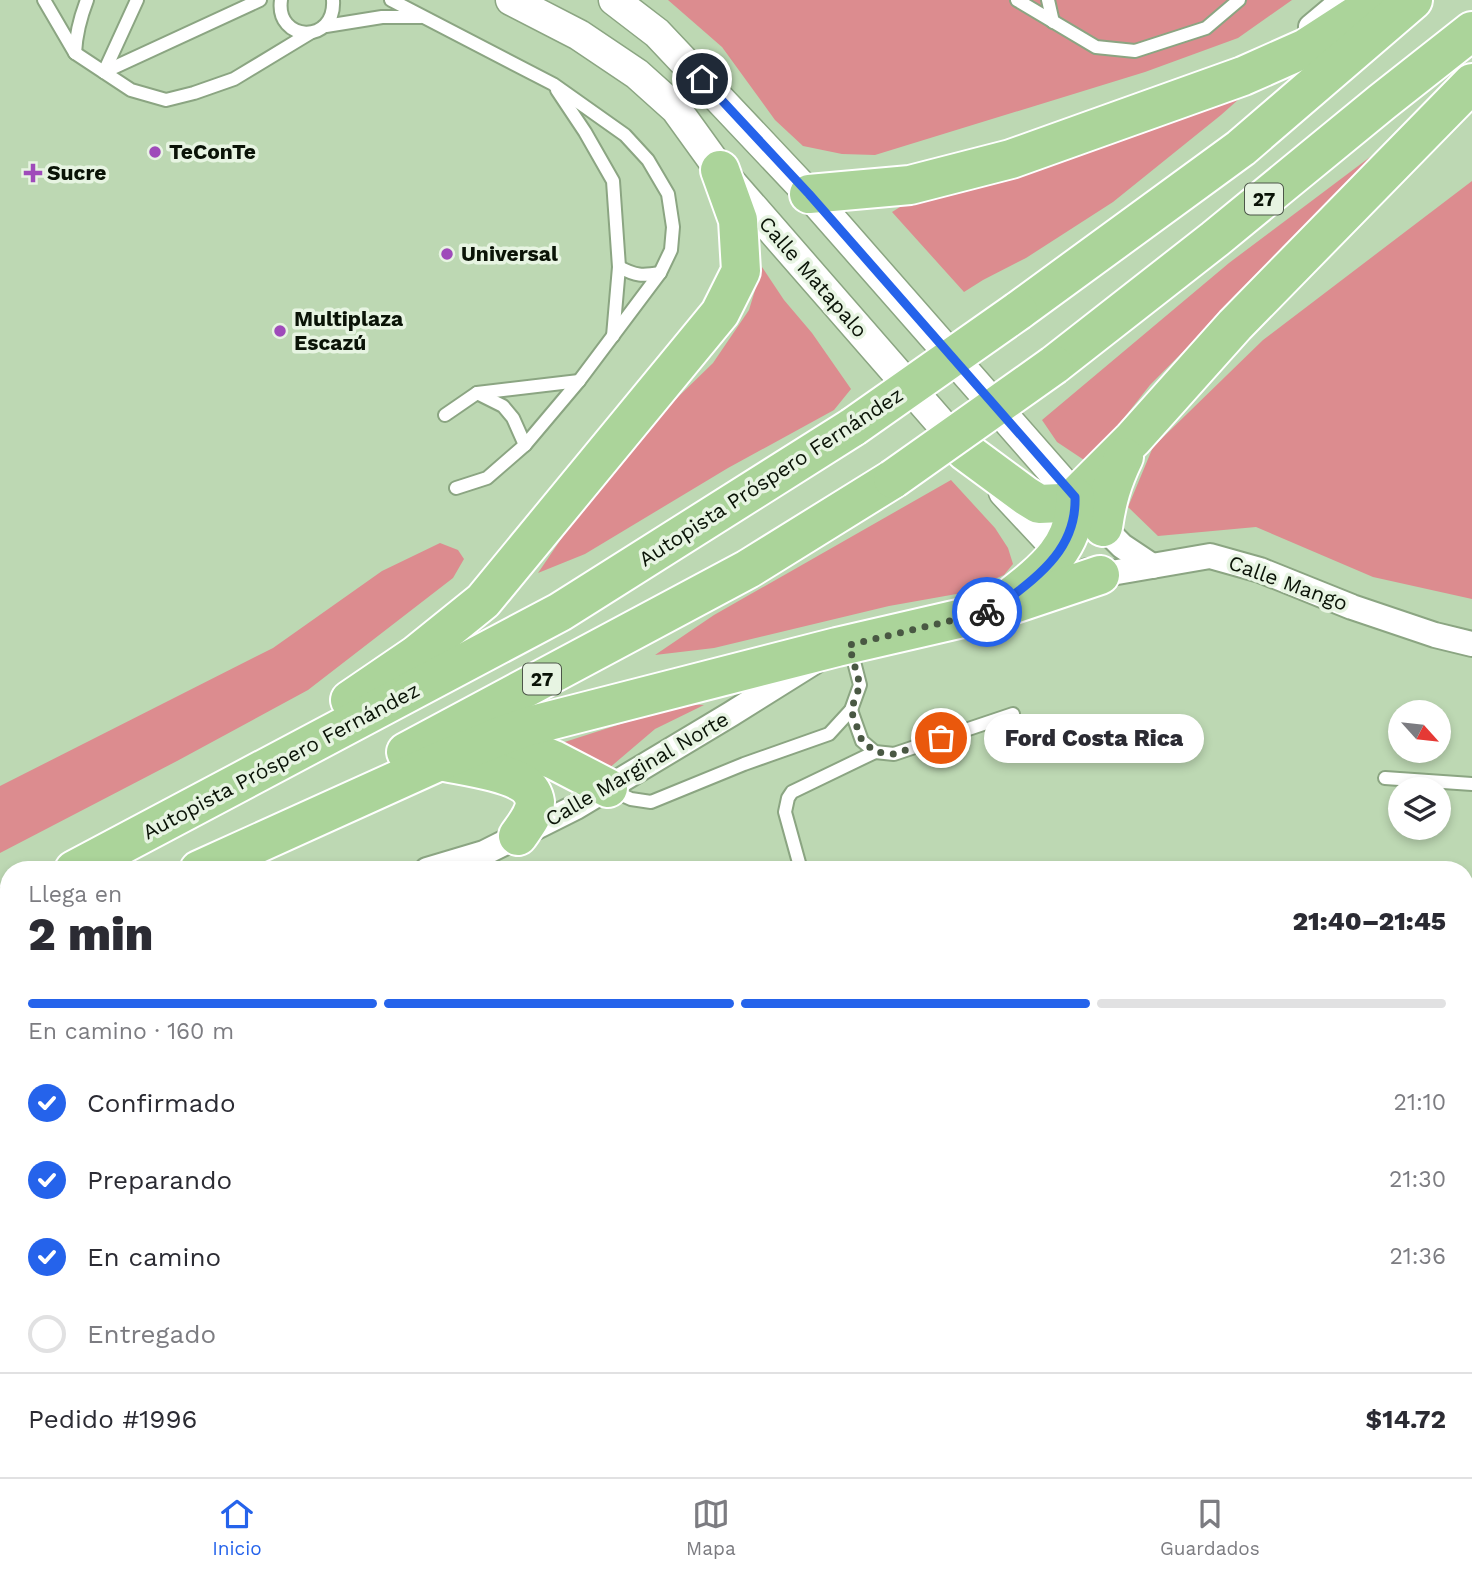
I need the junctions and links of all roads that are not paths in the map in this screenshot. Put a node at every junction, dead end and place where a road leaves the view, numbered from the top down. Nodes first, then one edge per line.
1 (44, 0) edge
2 (87, 0) edge
3 (137, 0) edge
4 (260, 0) edge
5 (281, 0) edge
6 (332, 0) edge
7 (391, 0) edge
8 (511, 0) edge
9 (614, 0) edge
10 (1017, 0) edge
11 (1048, 0) edge
12 (1239, 0) edge
13 (1343, 0) edge
14 (1380, 0) edge
15 (1413, 0) edge
16 (425, 17) junction
17 (1054, 22) junction
18 (326, 26) junction
19 (1472, 31) edge
20 (310, 33) junction
21 (75, 52) junction
22 (104, 72) junction
23 (1243, 76) junction
24 (1472, 83) edge
25 (553, 85) junction
26 (720, 170) junction
27 (809, 194) junction
28 (619, 267) junction
29 (660, 273) junction
30 (613, 336) junction
31 (579, 381) junction
32 (477, 393) junction
33 (445, 415) dead end
34 (1133, 439) junction
35 (525, 445) junction
36 (965, 451) junction
37 (456, 488) dead end
38 (1075, 497) junction
39 (1103, 527) junction
40 (1060, 552) junction
41 (1152, 566) junction
42 (1100, 575) junction
43 (993, 611) junction
44 (1472, 644) edge
45 (843, 646) junction
46 (851, 710) junction
47 (1013, 714) dead end
48 (498, 737) junction
49 (876, 752) junction
50 (440, 761) junction
51 (1385, 778) dead end
52 (1472, 785) edge
53 (608, 788) junction
54 (198, 804) junction
55 (518, 836) junction
56 (91, 861) edge
57 (201, 861) edge
58 (219, 861) edge
59 (457, 861) edge
60 (799, 861) edge

1 - 21 lane
2 - 21 lane
3 - 22 lane
4 - 22 lane
5 - 20 lane
6 - 18 lane
7 - 16 lane
8 - 26 street, Calle Matapalo
9 - 27 street
10 - 17 lane
11 - 17 lane
12 - 17 lane
13 - 23 street
14 - 23 highway
15 - 54 highway, Autopista Próspero Fernández / 27, bridge
16 - 18 lane
16 - 25 lane
18 - 20 lane
19 - 57 highway, 27, bridge
20 - 22 lane
21 - 22 lane
23 - 27 highway
24 - 34 highway
25 - 28 lane
25 - 29 lane
26 - 36 street, Calle Matapalo
26 - 54 highway
27 - 38 street
28 - 29 lane
28 - 30 lane
29 - 30 lane
30 - 31 lane
31 - 32 lane
31 - 35 lane
32 - 33 lane
32 - 35 lane
34 - 38 highway
34 - 39 highway
35 - 37 lane
36 - 38 highway
36 - 40 street, Calle Matapalo
38 - 39 street
38 - 40 highway
39 - 41 street
40 - 42 street, Calle Matapalo
40 - 43 highway
41 - 42 street, Calle Mango
41 - 44 street, Calle Mango
42 - 43 highway
43 - 45 highway
45 - 46 lane
45 - 48 highway
45 - 53 street, Calle Marginal Norte
46 - 49 lane
46 - 53 lane
47 - 49 lane
48 - 50 highway
48 - 53 highway
49 - 60 lane
50 - 55 highway
50 - 58 highway
51 - 52 lane
53 - 55 street, Calle Marginal Norte
54 - 56 highway, Autopista Próspero Fernández / 27
55 - 59 street, Calle Marginal Norte

